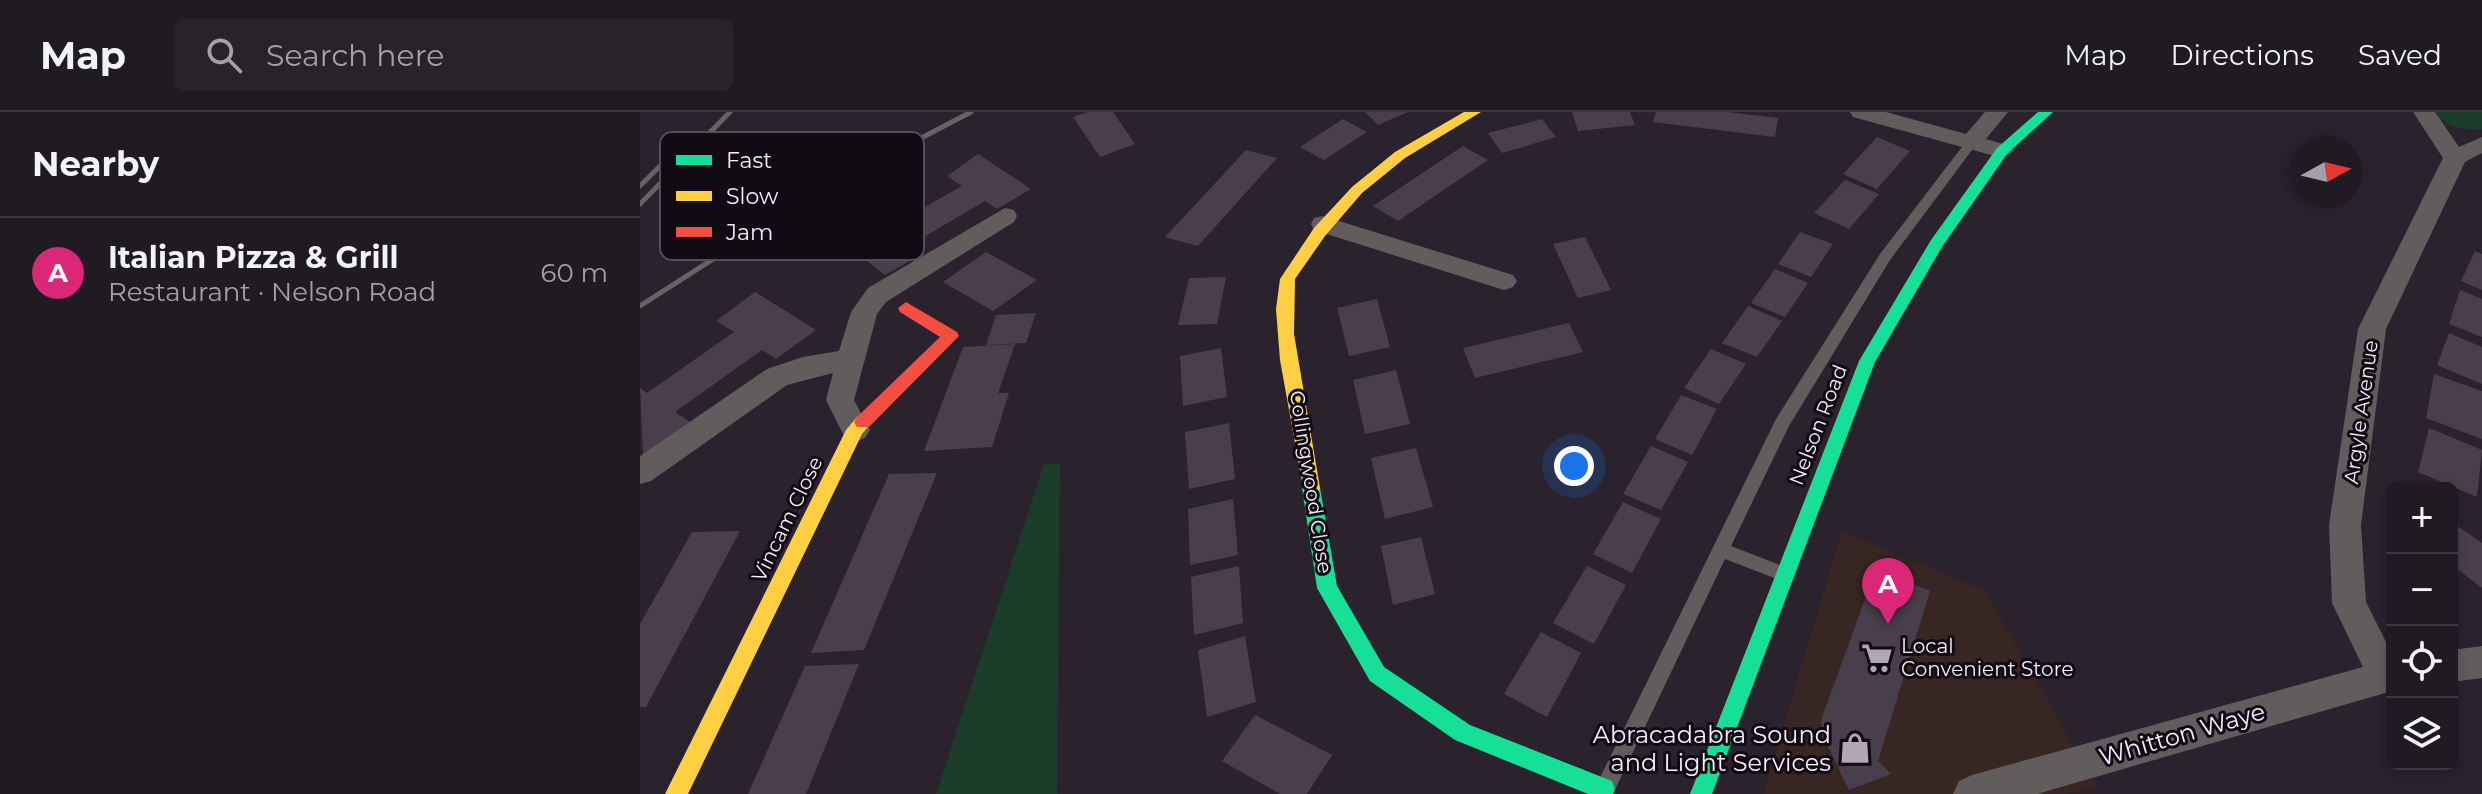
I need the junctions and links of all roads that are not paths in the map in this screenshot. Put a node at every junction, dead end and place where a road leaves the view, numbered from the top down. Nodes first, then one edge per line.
1 (1474, 112) edge
2 (1861, 112) edge
3 (1997, 112) edge
4 (2046, 112) edge
5 (2424, 112) edge
6 (1972, 142) junction
7 (2482, 144) edge
8 (2002, 151) junction
9 (2455, 158) junction
10 (1005, 216) dead end
11 (1323, 224) junction
12 (1504, 281) dead end
13 (906, 308) dead end
14 (852, 360) junction
15 (855, 430) junction
16 (640, 472) edge
17 (1721, 550) junction
18 (1783, 574) junction
19 (2482, 662) edge
20 (2458, 665) edge
21 (2386, 672) edge
22 (2386, 677) edge
23 (1603, 791) edge
24 (676, 794) edge
25 (1702, 794) edge
26 (1972, 794) edge

1 - 11 street, Collingwood Close
2 - 6 street
3 - 6 street
4 - 8 street, Nelson Road
5 - 9 street
6 - 8 street
6 - 17 lane
7 - 9 street
8 - 18 street, Nelson Road
9 - 21 street, Argyle Avenue
10 - 14 street
11 - 12 street
11 - 23 street, Collingwood Close
13 - 15 street, Vincam Close
14 - 15 street
14 - 16 street
15 - 24 street, Vincam Close
17 - 18 lane
17 - 23 lane
18 - 25 street, Nelson Road
19 - 20 street
22 - 26 street, Whitton Waye

